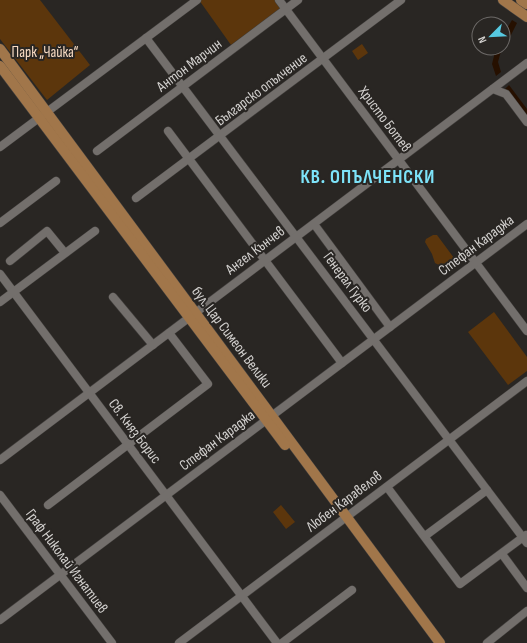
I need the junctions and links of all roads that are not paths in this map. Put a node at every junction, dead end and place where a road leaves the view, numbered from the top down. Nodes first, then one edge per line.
1 (196, 0) edge
2 (278, 0) edge
3 (298, 0) edge
4 (401, 0) edge
5 (503, 0) edge
6 (521, 0) edge
7 (527, 4) edge
8 (286, 9) junction
9 (527, 17) edge
10 (146, 38) junction
11 (0, 50) edge
12 (323, 60) junction
13 (527, 63) edge
14 (0, 66) edge
15 (499, 84) junction
16 (183, 87) junction
17 (43, 115) junction
18 (527, 122) edge
19 (168, 131) dead end
20 (220, 136) junction
21 (0, 147) edge
22 (97, 152) dead end
23 (189, 159) junction
24 (398, 160) junction
25 (56, 181) dead end
26 (136, 198) dead end
27 (0, 223) edge
28 (314, 224) junction
29 (527, 224) edge
30 (96, 231) dead end
31 (296, 237) junction
32 (65, 253) junction
33 (266, 260) junction
34 (10, 261) dead end
35 (475, 262) junction
36 (0, 274) edge
37 (14, 292) junction
38 (113, 297) dead end
39 (0, 302) edge
40 (192, 315) junction
41 (390, 327) junction
42 (527, 331) edge
43 (169, 333) junction
44 (373, 339) junction
45 (153, 345) junction
46 (342, 363) junction
47 (527, 381) edge
48 (89, 393) junction
49 (269, 418) junction
50 (449, 440) junction
51 (128, 444) junction
52 (0, 460) edge
53 (387, 487) junction
54 (487, 490) junction
55 (0, 495) edge
56 (166, 495) junction
57 (48, 505) dead end
58 (344, 519) junction
59 (425, 536) junction
60 (526, 538) edge
61 (502, 554) junction
62 (60, 575) junction
63 (527, 588) edge
64 (352, 590) dead end
65 (242, 596) junction
66 (527, 611) edge
67 (0, 620) edge
68 (112, 643) edge
69 (178, 643) edge
70 (277, 643) edge
71 (282, 643) edge
72 (434, 643) edge
73 (440, 643) edge
74 (487, 643) edge

1 - 10 street
2 - 8 street, Христо Ботев
3 - 8 street, Антон Марчин
4 - 12 street, Българско опълчение
5 - 9 main road
6 - 7 main road
8 - 12 street, Христо Ботев
8 - 16 street, Антон Марчин
10 - 16 street, Генерал Гурко
10 - 17 street
11 - 17 main road, бул. Цар Симеон Велики
12 - 20 street, Българско опълчение
12 - 24 street, Христо Ботев
13 - 15 street, Ангел Кънчев
14 - 17 main road, бул. Цар Симеон Велики
15 - 18 street
15 - 24 street, Ангел Кънчев
16 - 20 street, Генерал Гурко
16 - 22 street, Антон Марчин
17 - 21 street
17 - 40 main road, бул. Цар Симеон Велики
19 - 23 street
20 - 23 street, Българско опълчение
20 - 31 street, Генерал Гурко
23 - 26 street, Българско опълчение
23 - 33 street
24 - 28 street, Ангел Кънчев
24 - 35 street, Христо Ботев
25 - 27 street
28 - 31 street, Ангел Кънчев
28 - 41 street
29 - 35 street, Стефан Караджа
30 - 32 street
31 - 33 street, Ангел Кънчев
31 - 44 street, Генерал Гурко
32 - 34 street
32 - 37 street
33 - 40 street, Ангел Кънчев
33 - 46 street
35 - 41 street, Стефан Караджа
35 - 42 street, Христо Ботев
36 - 37 street, Св. Княз Борис
37 - 39 street
37 - 48 street, Св. Княз Борис
38 - 45 street
40 - 43 street, Ангел Кънчев
40 - 49 main road, бул. Цар Симеон Велики
41 - 44 street, Стефан Караджа
43 - 45 street, Ангел Кънчев
43 - 51 street
44 - 46 street, Стефан Караджа
44 - 50 street, Генерал Гурко
45 - 48 street, Ангел Кънчев
46 - 49 street, Стефан Караджа
47 - 50 street, Любен Каравелов
48 - 51 street, Св. Княз Борис
48 - 52 street, Ангел Кънчев
49 - 56 street, Стефан Караджа
49 - 58 main road, бул. Цар Симеон Велики
50 - 53 street, Любен Каравелов
50 - 54 street, Генерал Гурко
51 - 56 street, Св. Княз Борис
51 - 57 street
53 - 58 street, Любен Каравелов
53 - 59 street
54 - 59 street
54 - 60 street, Генерал Гурко
55 - 62 street, Граф Николай Игнатиев
56 - 62 street, Стефан Караджа
56 - 65 street, Св. Княз Борис
58 - 65 street, Любен Каравелов
58 - 72 main road, бул. Цар Симеон Велики
58 - 73 main road, бул. Цар Симеон Велики
59 - 61 street
60 - 61 street
61 - 63 street
62 - 67 street, Стефан Караджа
62 - 68 street, Граф Николай Игнатиев
64 - 71 street
65 - 69 street, Любен Каравелов
65 - 70 street, Св. Княз Борис
66 - 74 street

